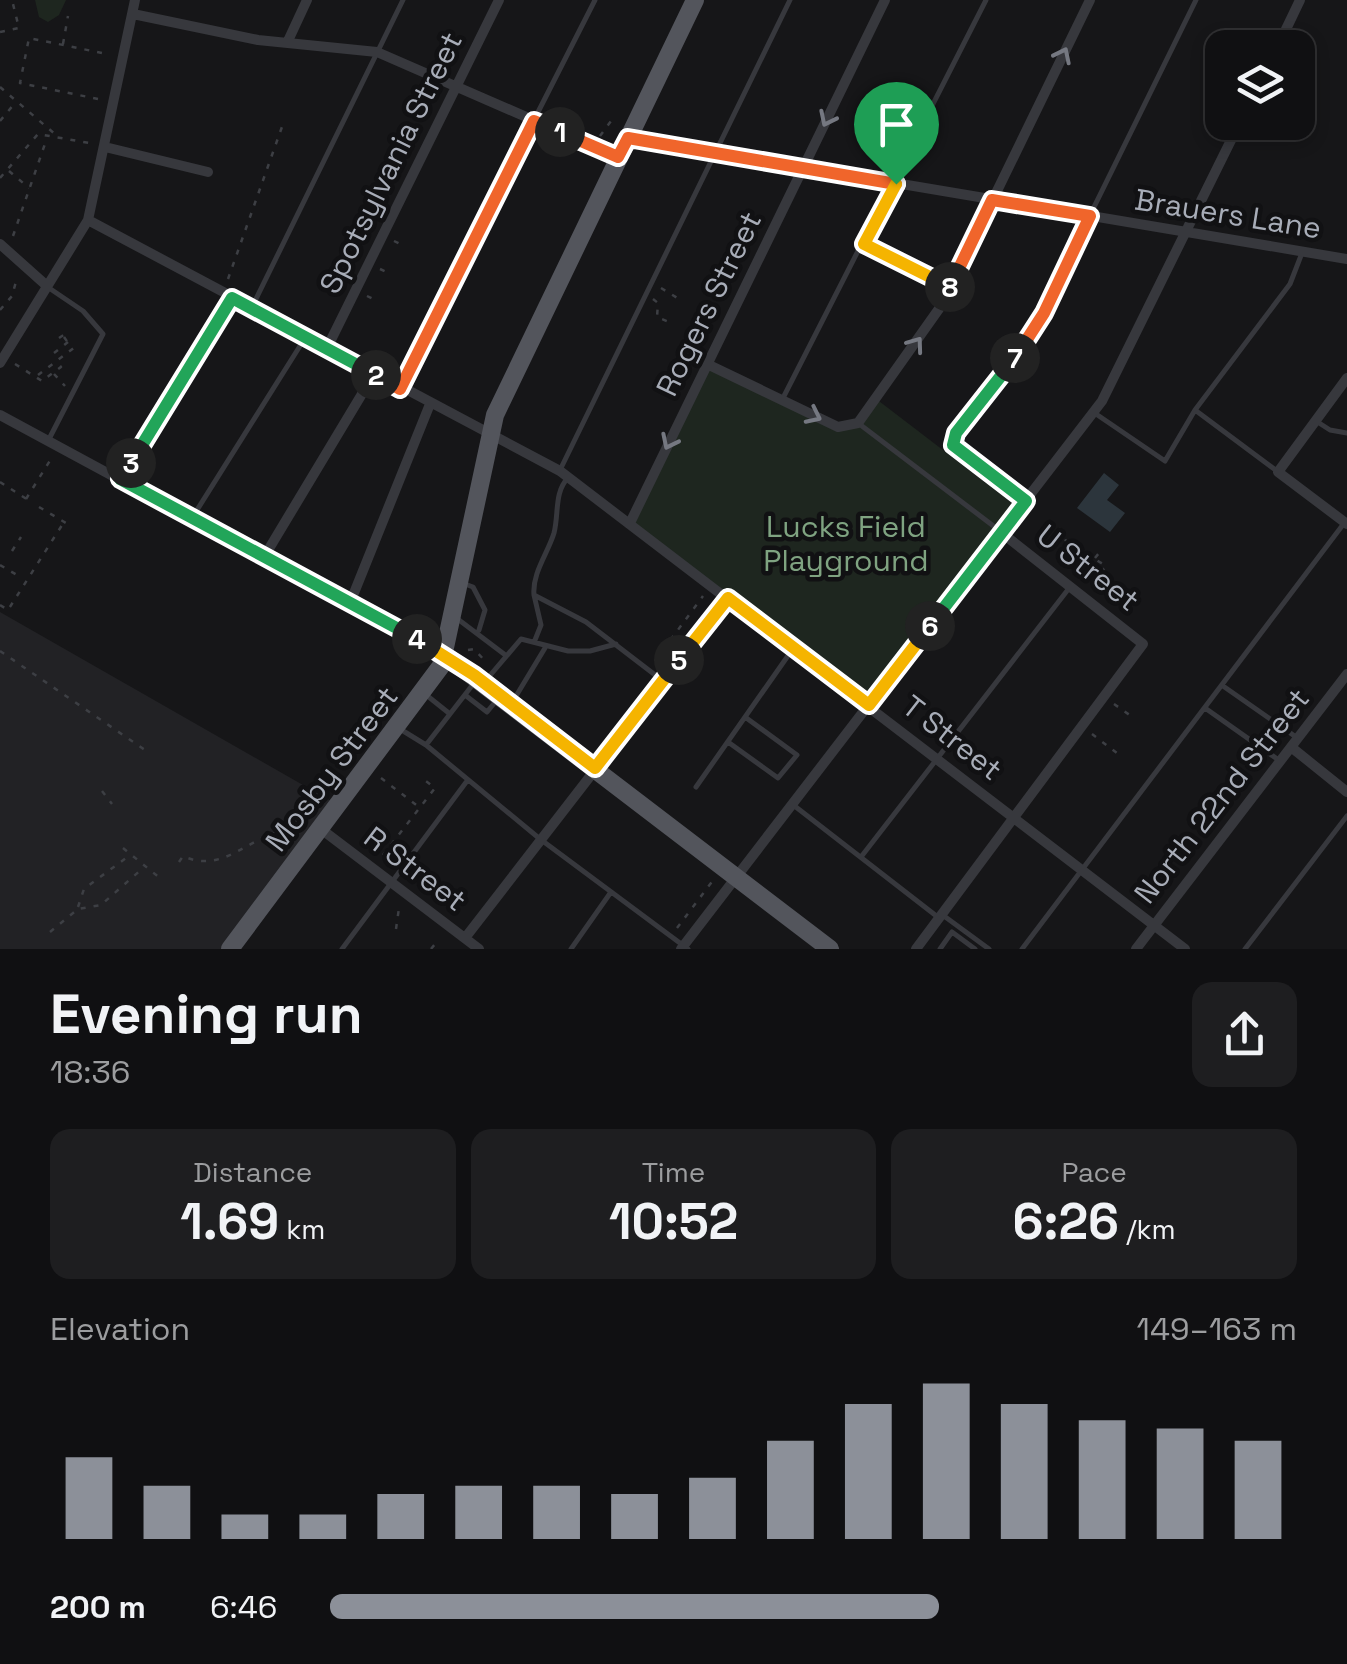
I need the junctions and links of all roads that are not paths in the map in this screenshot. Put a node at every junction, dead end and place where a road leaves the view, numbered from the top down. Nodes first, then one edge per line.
1 (135, 0) edge
2 (307, 0) edge
3 (402, 0) edge
4 (499, 0) edge
5 (595, 0) edge
6 (696, 0) edge
7 (790, 0) edge
8 (886, 0) edge
9 (986, 0) edge
10 (1090, 0) edge
11 (1196, 0) edge
12 (1300, 0) edge
13 (132, 14) junction
14 (1286, 30) edge
15 (287, 43) junction
16 (377, 52) junction
17 (456, 86) junction
18 (534, 121) junction
19 (623, 131) junction
20 (1231, 140) edge
21 (105, 147) junction
22 (716, 153) junction
23 (618, 157) junction
24 (804, 168) junction
25 (208, 172) dead end
26 (896, 184) junction
27 (992, 200) junction
28 (1090, 216) junction
29 (88, 220) junction
30 (1186, 233) junction
31 (0, 244) edge
32 (864, 244) junction
33 (1302, 252) junction
34 (1347, 259) edge
35 (47, 286) junction
36 (950, 287) junction
37 (232, 298) junction
38 (252, 308) junction
39 (306, 337) junction
40 (327, 348) junction
41 (0, 364) edge
42 (707, 364) junction
43 (374, 374) junction
44 (1347, 378) edge
45 (400, 389) junction
46 (782, 400) junction
47 (430, 404) junction
48 (1195, 410) junction
49 (1094, 412) junction
50 (0, 416) edge
51 (1316, 421) junction
52 (858, 423) junction
53 (1347, 433) edge
54 (489, 434) junction
55 (48, 442) junction
56 (1278, 472) junction
57 (564, 474) junction
58 (120, 479) junction
59 (1026, 501) junction
60 (192, 518) junction
61 (630, 522) junction
62 (1346, 522) edge
63 (1002, 532) junction
64 (264, 557) junction
65 (459, 582) junction
66 (1072, 584) junction
67 (534, 595) junction
68 (728, 598) junction
69 (350, 604) junction
70 (453, 616) junction
71 (478, 631) junction
72 (535, 640) junction
73 (616, 644) junction
74 (545, 648) junction
75 (794, 648) junction
76 (504, 654) junction
77 (445, 656) junction
78 (1347, 674) edge
79 (483, 675) junction
80 (663, 681) junction
81 (1222, 685) junction
82 (423, 693) junction
83 (465, 695) junction
84 (506, 700) junction
85 (869, 705) junction
86 (1205, 708) junction
87 (450, 714) junction
88 (745, 717) junction
89 (397, 727) junction
90 (728, 742) junction
91 (1295, 743) junction
92 (426, 745) junction
93 (939, 760) junction
94 (1280, 762) junction
95 (595, 768) junction
96 (467, 781) junction
97 (696, 787) dead end
98 (1347, 792) edge
99 (792, 804) junction
100 (1347, 816) edge
101 (1012, 817) junction
102 (321, 829) junction
103 (540, 839) junction
104 (861, 857) junction
105 (1082, 871) junction
106 (736, 878) junction
107 (392, 883) junction
108 (611, 892) junction
109 (940, 916) junction
110 (1153, 926) junction
111 (465, 938) junction
112 (684, 948) edge
113 (230, 949) edge
114 (342, 949) edge
115 (479, 949) edge
116 (571, 949) edge
117 (830, 949) edge
118 (916, 949) edge
119 (940, 949) edge
120 (975, 949) edge
121 (989, 949) edge
122 (1022, 949) edge
123 (1136, 949) edge
124 (1185, 949) edge
125 (1245, 949) edge

1 - 13 street
2 - 15 street
3 - 16 lane
4 - 17 street, Spotsylvania Street
5 - 18 lane
6 - 19 main road, Mosby Street
7 - 22 lane
8 -> 24 street, Rogers Street
9 - 26 lane
27 -> 10 street
11 - 28 lane
12 - 14 street
13 - 15 street
13 - 21 street
15 - 16 street
16 - 17 street
16 - 38 lane
17 - 18 street
17 - 40 street, Spotsylvania Street
18 - 23 street
18 - 45 street
19 - 22 street, Brauers Lane
19 - 23 main road, Mosby Street
20 - 30 street
21 - 25 street
21 - 29 street
22 - 24 street, Brauers Lane
22 - 57 lane
23 - 54 main road, Mosby Street
24 - 26 street, Brauers Lane
24 - 42 street, Rogers Street
26 - 27 street, Brauers Lane
26 - 32 lane
27 - 28 street, Brauers Lane
27 - 36 street
28 - 30 street, Brauers Lane
28 - 59 lane
29 - 35 street
29 - 37 street, T Street
30 - 33 street, Brauers Lane
30 - 49 street
31 - 35 street
32 - 36 lane
32 - 46 lane
33 - 34 street, Brauers Lane
33 - 48 lane
35 - 41 street
35 - 55 lane
52 -> 36 street
37 - 38 street, T Street
37 - 58 street
38 - 39 street, T Street
39 - 40 street, T Street
39 - 60 lane
40 - 43 street, T Street
42 - 46 street
42 -> 61 street, Rogers Street
43 - 45 street, T Street
43 - 64 street
44 - 51 street
45 - 47 street, T Street
46 -> 52 street
47 - 54 street, T Street
47 - 69 street
48 - 49 lane
48 - 56 lane
49 - 59 street
50 - 55 street
51 - 53 lane
51 - 56 street
52 - 63 lane
54 - 57 street, T Street
54 - 65 main road, Mosby Street
55 - 58 street
56 - 62 street
57 - 61 street, T Street
57 - 67 lane
58 - 60 street
59 - 63 street
60 - 64 street
61 - 68 street, T Street
62 - 81 lane
63 - 66 street, U Street
63 - 85 street
64 - 69 street
65 - 70 main road, Mosby Street
65 - 71 lane
66 - 93 lane
66 - 101 street, U Street
67 - 72 lane
67 - 73 lane
68 - 75 street, T Street
68 - 80 street
69 - 77 street
70 - 71 lane
70 - 77 main road, Mosby Street
71 - 76 lane
72 - 74 lane
72 - 76 lane
73 - 74 lane
73 - 80 lane
74 - 84 lane
75 - 85 street, T Street
75 - 88 lane
76 - 79 lane
77 - 79 main road
77 - 82 main road, Mosby Street
78 - 91 street, North 22nd Street
79 - 83 lane
79 - 84 main road
80 - 95 street
81 - 86 lane
81 - 91 lane
82 - 87 lane
82 - 89 main road, Mosby Street
83 - 84 lane
83 - 87 lane
84 - 95 main road
85 - 93 street, T Street
85 - 99 street
86 - 94 lane
86 - 105 lane
87 - 92 lane
88 - 90 lane
88 - 90 lane
89 - 92 lane
89 - 102 main road, Mosby Street
90 - 97 lane
91 - 94 street, North 22nd Street
91 - 98 street
92 - 96 lane
93 - 101 street, T Street
93 - 104 lane
94 - 110 street, North 22nd Street
95 - 103 street
95 - 106 main road
96 - 103 lane
96 - 107 lane
99 - 104 lane
99 - 106 street
100 - 125 lane
101 - 105 street, T Street
101 - 109 street
102 - 107 street, R Street
102 - 113 main road, Mosby Street
103 - 108 lane
103 - 111 street
104 - 109 lane
105 - 110 street, T Street
105 - 122 lane
106 - 112 street
106 - 117 main road
107 - 111 street, R Street
107 - 114 lane
108 - 112 lane
108 - 116 lane
109 - 118 street
109 - 121 lane
110 - 123 street, North 22nd Street
110 - 124 street, T Street
111 - 115 street, R Street
119 - 120 lane

